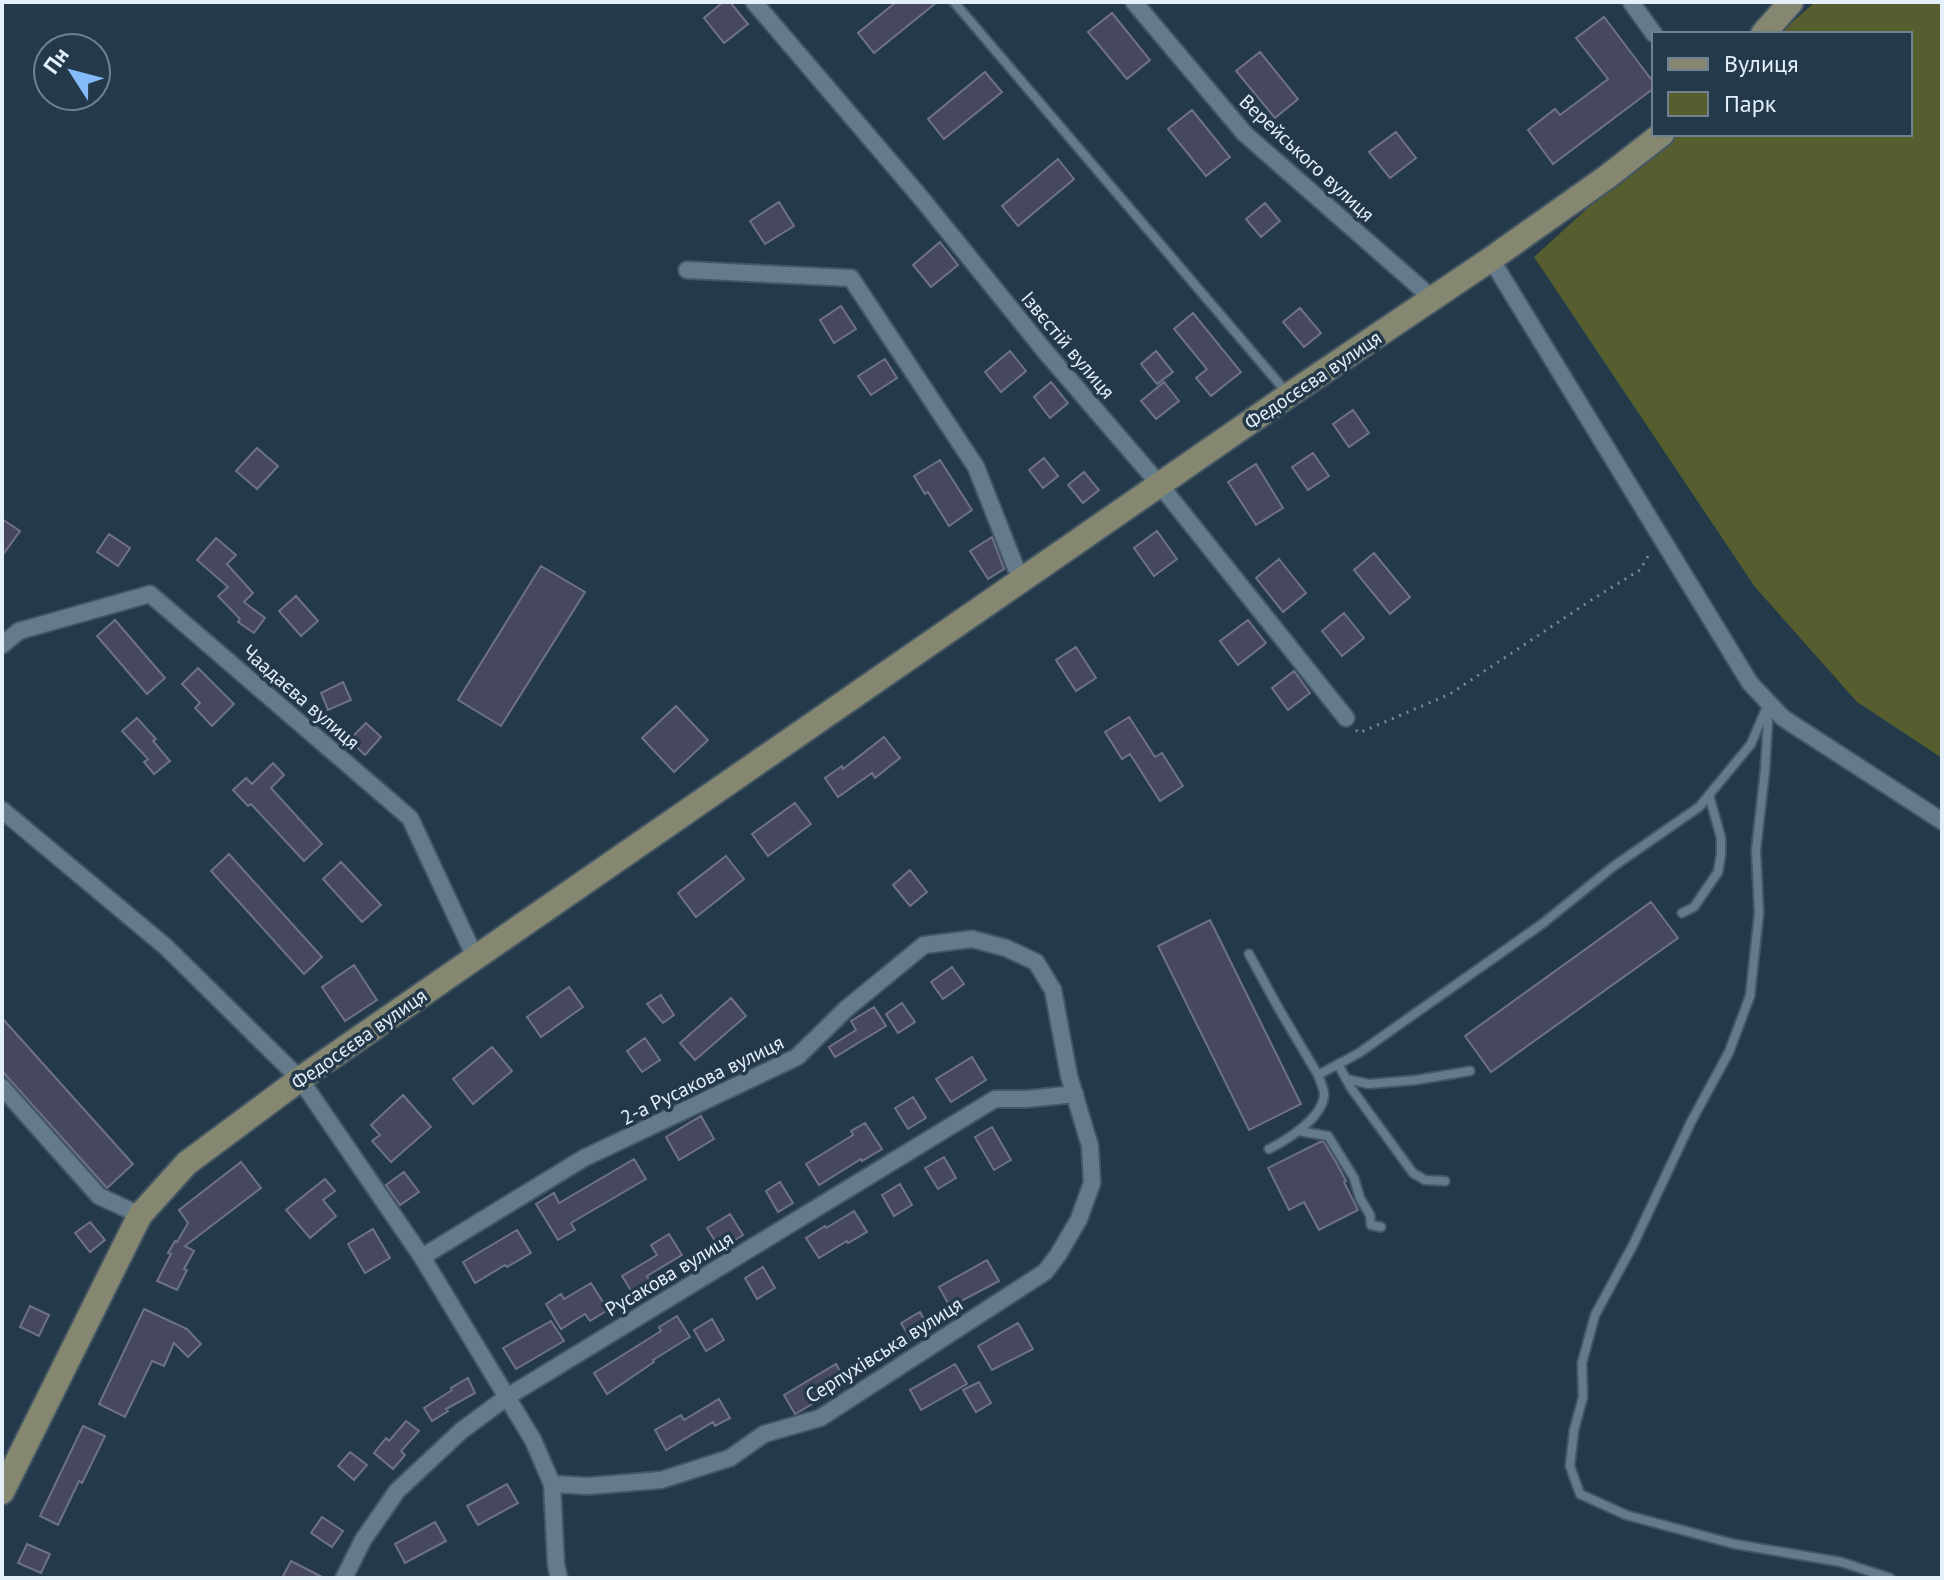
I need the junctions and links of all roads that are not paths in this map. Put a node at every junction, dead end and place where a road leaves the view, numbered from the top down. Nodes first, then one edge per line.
1 (754, 2) edge
2 (954, 2) edge
3 (1134, 2) edge
4 (1631, 2) edge
5 (1791, 2) edge
6 (1653, 32) edge
7 (1765, 32) edge
8 (1659, 136) edge
9 (1491, 259) junction
10 (687, 270) dead end
11 (1432, 298) junction
12 (1289, 395) junction
13 (1160, 485) junction
14 (1021, 581) junction
15 (2, 645) edge
16 (1769, 703) junction
17 (1346, 718) road end
18 (1709, 795) junction
19 (2, 810) edge
20 (1942, 821) edge
21 (1682, 913) dead end
22 (1249, 954) dead end
23 (476, 959) junction
24 (1338, 1064) junction
25 (1470, 1071) dead end
26 (1318, 1075) junction
27 (300, 1079) junction
28 (1346, 1079) junction
29 (2, 1087) edge
30 (1075, 1094) junction
31 (1298, 1131) junction
32 (1269, 1149) dead end
33 (1445, 1181) dead end
34 (140, 1215) junction
35 (1381, 1227) dead end
36 (422, 1257) junction
37 (1045, 1272) joint
38 (507, 1397) junction
39 (552, 1484) junction
40 (2, 1492) edge
41 (344, 1578) edge
42 (559, 1578) edge
43 (1890, 1578) edge

1 - 13 street, Ізвєстій вулиця
2 - 12 lane
3 - 11 street, Верейського вулиця
4 - 6 street
5 - 7 main road
8 - 9 main road, Федосєєва вулиця
9 - 11 main road, Федосєєва вулиця
9 - 16 street
10 - 14 street
11 - 12 main road, Федосєєва вулиця
12 - 13 main road, Федосєєва вулиця
13 - 14 main road, Федосєєва вулиця
13 - 17 street, Ізвєстій вулиця
14 - 23 main road, Федосєєва вулиця
15 - 23 street, Чаадаєва вулиця
16 - 18 lane
16 - 20 street
16 - 43 lane
18 - 21 lane
18 - 24 lane
19 - 27 street
22 - 26 lane
23 - 27 main road, Федосєєва вулиця
24 - 26 lane
24 - 28 lane
25 - 28 lane
26 - 31 lane
27 - 34 main road, Федосєєва вулиця
27 - 36 street
28 - 33 lane
29 - 34 street
30 - 36 street, 2-а Русакова вулиця
30 - 37 street, 2-а Русакова вулиця
30 - 38 street, Русакова вулиця
31 - 32 lane
31 - 35 lane
34 - 40 main road, Федосєєва вулиця
36 - 38 street
37 - 39 street, Серпухівська вулиця
38 - 39 street
38 - 41 street, Русакова вулиця
39 - 42 street

